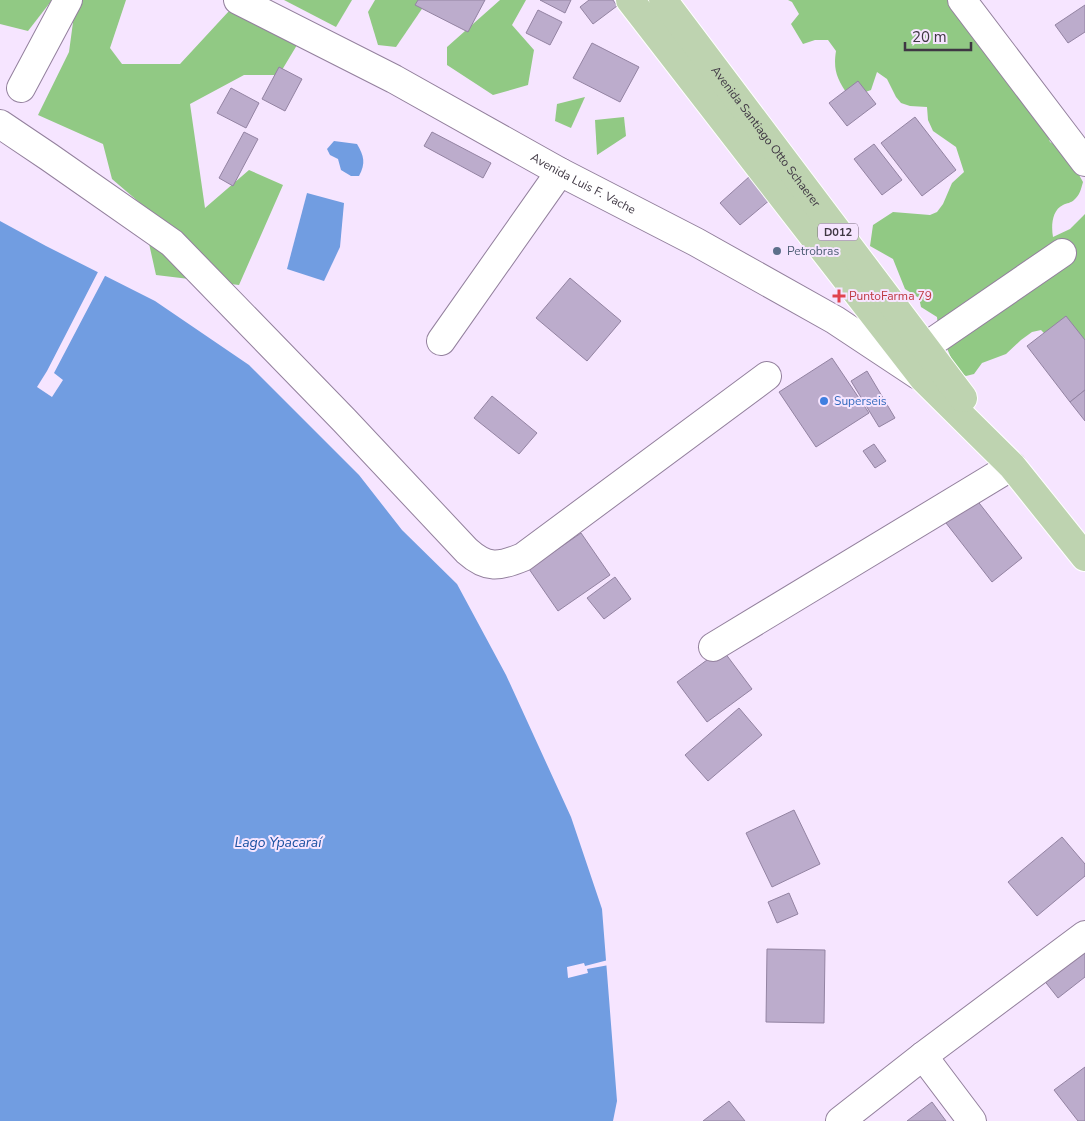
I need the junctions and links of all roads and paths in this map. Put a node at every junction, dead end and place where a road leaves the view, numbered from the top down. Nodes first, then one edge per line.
1 (68, 0) edge
2 (238, 0) edge
3 (630, 0) edge
4 (663, 0) edge
5 (962, 0) edge
6 (21, 88) dead end
7 (0, 124) edge
8 (1085, 162) edge
9 (560, 172) junction
10 (1062, 253) dead end
11 (441, 341) dead end
12 (925, 347) junction
13 (766, 376) dead end
14 (923, 378) junction
15 (1012, 466) junction
16 (1085, 557) edge
17 (713, 647) dead end
18 (1085, 935) edge
19 (923, 1056) junction
20 (840, 1121) edge
21 (972, 1121) edge

1 - 6 street
2 - 9 street, Avenida Luis F. Vache
3 - 14 main road, Avenida Santiago Otto Schaerer / D012
4 - 12 main road, Avenida Santiago Otto Schaerer / D012
5 - 8 street
7 - 13 street
9 - 11 street
9 - 14 street, Avenida Luis F. Vache
10 - 12 street
12 - 15 main road, Avenida Santiago Otto Schaerer / D012
14 - 15 main road, D012
15 - 16 main road, D012
15 - 17 street
18 - 19 street
19 - 20 street
19 - 21 street

